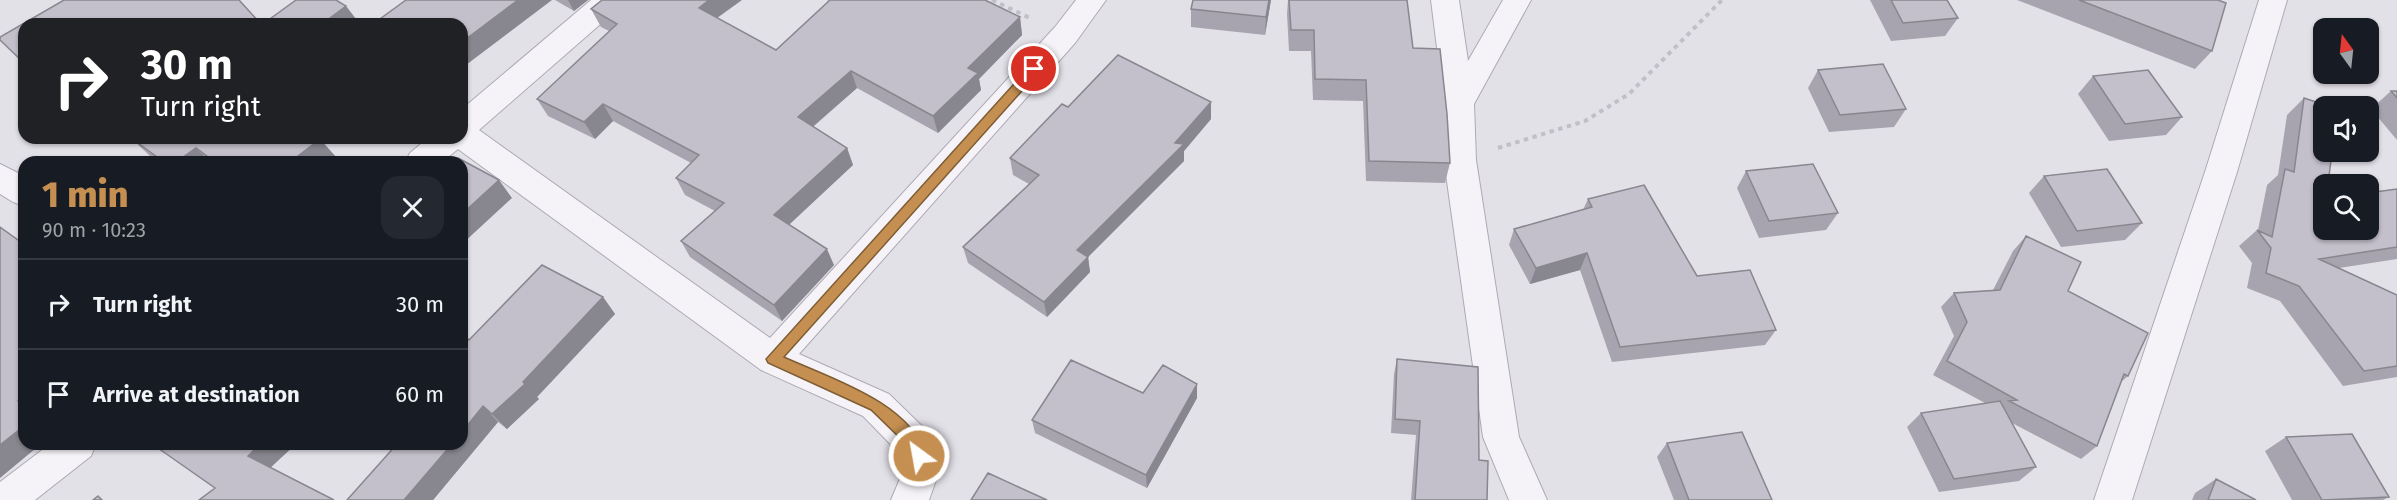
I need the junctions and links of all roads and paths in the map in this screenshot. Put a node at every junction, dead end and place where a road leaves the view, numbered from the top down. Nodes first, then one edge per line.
1 (609, 0) edge
2 (1092, 0) edge
3 (1445, 0) edge
4 (1517, 0) edge
5 (1722, 0) edge
6 (2273, 0) edge
7 (1459, 104) junction
8 (468, 122) edge
9 (468, 139) edge
10 (442, 144) edge
11 (428, 156) edge
12 (1460, 160) junction
13 (0, 177) edge
14 (18, 189) edge
15 (773, 359) junction
16 (70, 450) edge
17 (6, 500) edge
18 (910, 500) edge
19 (1528, 500) edge
20 (2114, 500) edge

1 - 8 street
2 - 15 street
3 - 7 street
4 - 7 street
5 - 12 path
6 - 20 street
7 - 12 street
9 - 15 street
10 - 11 street
12 - 19 street
13 - 14 street
15 - 18 street
16 - 17 street

